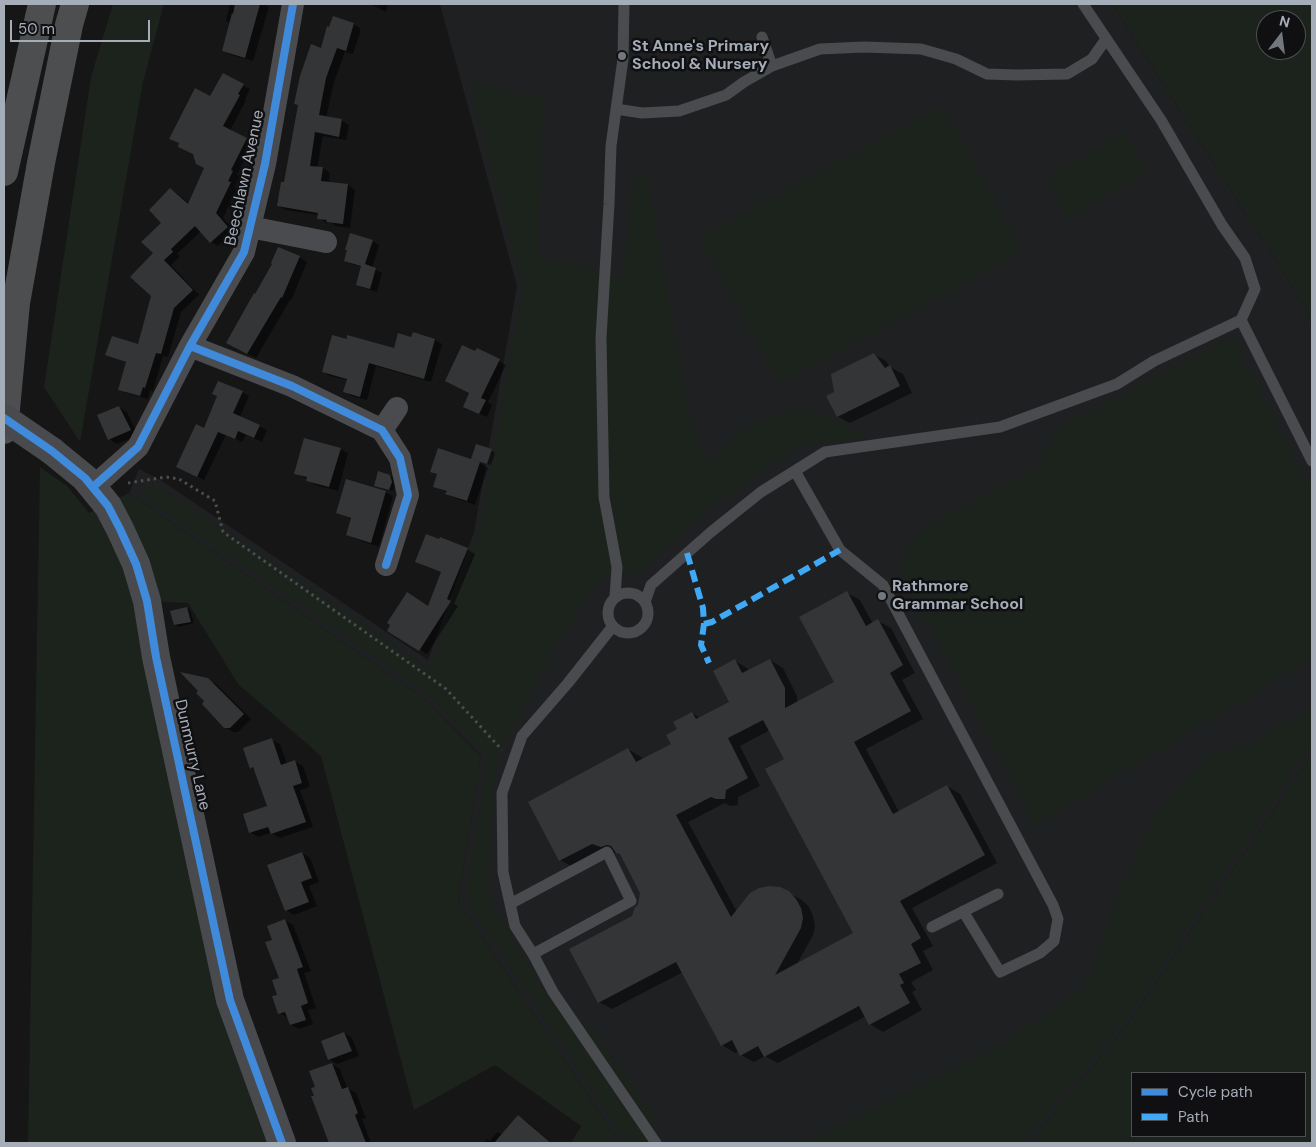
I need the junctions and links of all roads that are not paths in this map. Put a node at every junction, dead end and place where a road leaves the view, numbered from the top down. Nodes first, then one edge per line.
1 (42, 4) edge
2 (75, 4) edge
3 (293, 4) edge
4 (624, 4) edge
5 (1083, 4) edge
6 (762, 37) dead end
7 (1106, 39) junction
8 (772, 66) junction
9 (616, 110) junction
10 (4, 172) edge
11 (250, 227) junction
12 (326, 242) dead end
13 (1241, 320) junction
14 (190, 346) junction
15 (397, 408) dead end
16 (4, 418) edge
17 (4, 430) edge
18 (382, 430) junction
19 (1312, 462) edge
20 (795, 471) junction
21 (93, 487) junction
22 (386, 565) dead end
23 (615, 597) junction
24 (645, 602) junction
25 (613, 626) junction
26 (998, 894) dead end
27 (510, 904) junction
28 (964, 911) junction
29 (932, 927) dead end
30 (533, 954) junction
31 (282, 1143) edge
32 (656, 1143) edge

1 - 10 highway
2 - 17 highway
3 - 11 street, Beechlawn Avenue
4 - 9 lane
5 - 7 lane
6 - 8 lane
7 - 8 lane
7 - 13 lane
8 - 9 lane
9 - 23 lane
11 - 12 street, Beechlawn Avenue
11 - 14 street, Beechlawn Avenue
13 - 19 lane
13 - 20 lane
14 - 18 street
14 - 21 street, Beechlawn Avenue
15 - 18 street
16 - 21 street, Dunmurry Lane, bridge
18 - 22 street
20 - 24 lane
20 - 28 lane
21 - 31 street, Dunmurry Lane
23 - 24 lane
23 - 25 lane
24 - 25 lane
25 - 27 lane
26 - 28 lane
27 - 30 lane
27 - 30 lane
28 - 29 lane
30 - 32 lane

